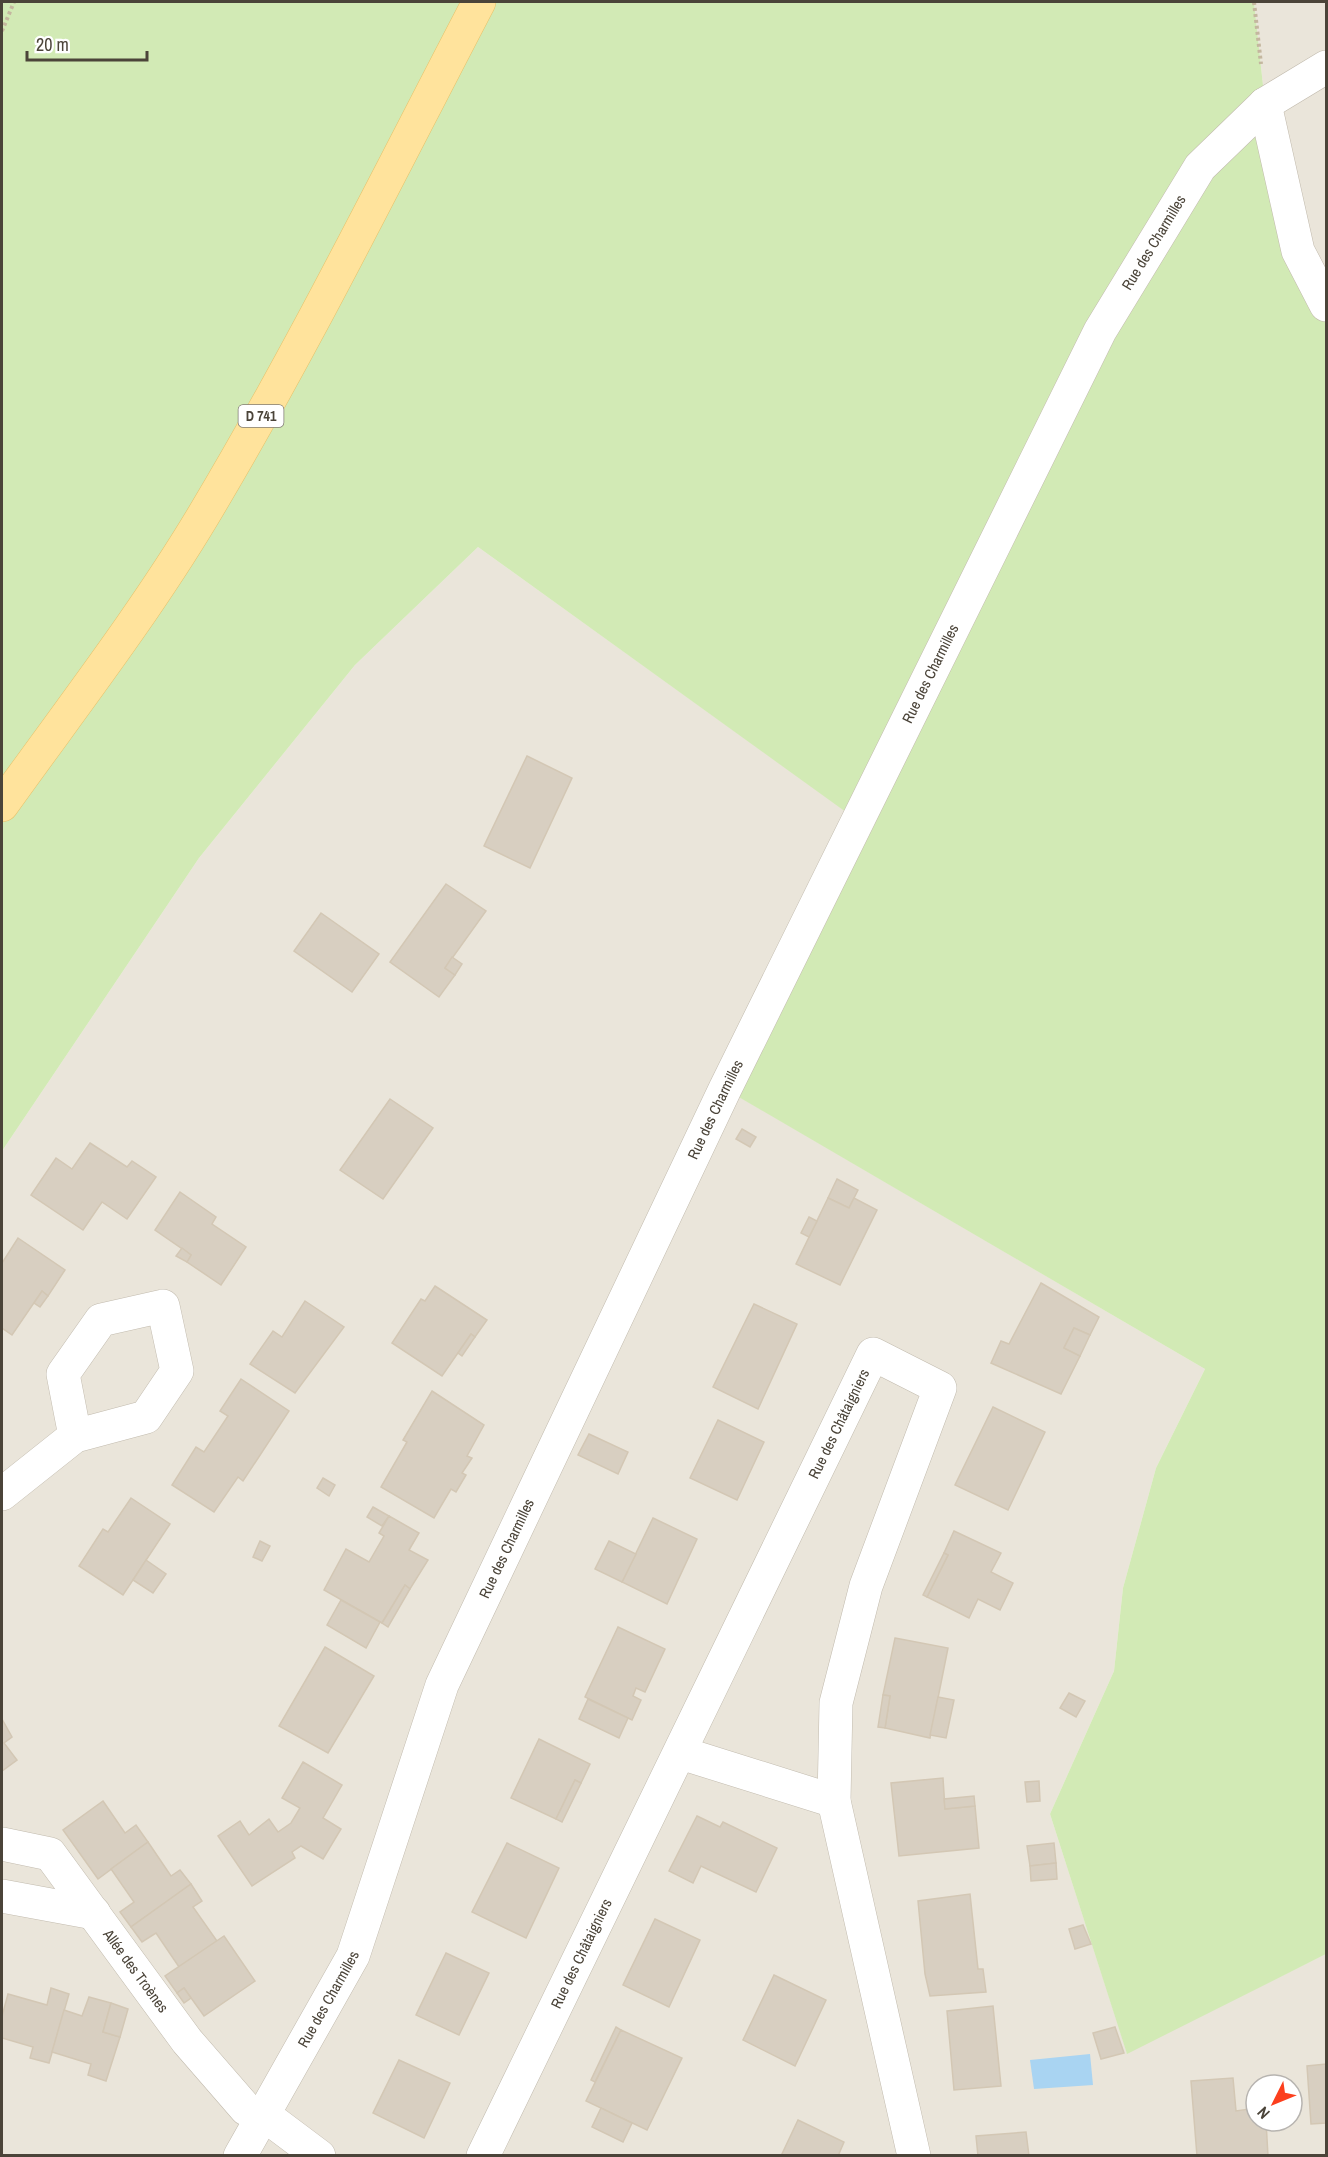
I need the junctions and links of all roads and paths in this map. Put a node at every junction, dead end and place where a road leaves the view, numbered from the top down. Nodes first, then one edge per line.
1 (14, 2) edge
2 (479, 2) edge
3 (1254, 2) edge
4 (2, 31) edge
5 (1326, 67) edge
6 (1265, 104) junction
7 (1326, 305) edge
8 (2, 805) edge
9 (75, 1436) dead end
10 (2, 1494) edge
11 (681, 1752) junction
12 (834, 1801) junction
13 (2, 1844) edge
14 (2, 1896) edge
15 (94, 1913) junction
16 (261, 2116) junction
17 (240, 2156) edge
18 (319, 2156) edge
19 (483, 2156) edge
20 (914, 2156) edge

1 - 4 path
2 - 8 main road, D 741
3 - 6 path
5 - 6 street, Rue des Charmilles
6 - 7 street
6 - 16 street, Rue des Charmilles
9 - 10 street
11 - 12 street
11 - 12 street, Rue des Châtaigniers
11 - 19 street, Rue des Châtaigniers
12 - 20 street, Rue des Châtaigniers
13 - 15 street, Allée des Troènes
14 - 15 street
15 - 16 street, Allée des Troènes
16 - 17 street, Rue des Charmilles
16 - 18 street, Allée des Troènes

